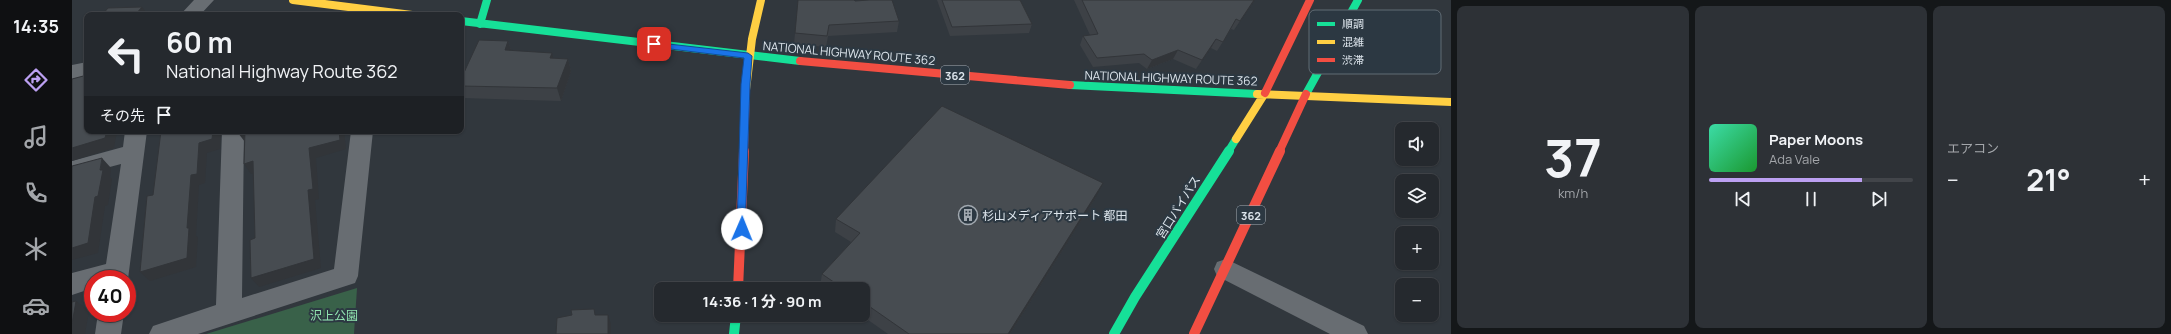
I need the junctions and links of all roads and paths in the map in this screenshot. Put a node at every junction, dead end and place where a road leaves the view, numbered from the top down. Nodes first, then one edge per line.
1 (205, 0) edge
2 (293, 0) edge
3 (487, 0) edge
4 (762, 0) edge
5 (1310, 0) edge
6 (1358, 0) edge
7 (1352, 10) edge
8 (192, 12) edge
9 (388, 12) edge
10 (464, 21) edge
11 (480, 24) junction
12 (748, 56) junction
13 (84, 70) edge
14 (72, 72) edge
15 (1317, 74) edge
16 (1265, 93) junction
17 (1306, 94) junction
18 (1451, 102) edge
19 (135, 134) edge
20 (233, 134) edge
21 (362, 134) edge
22 (132, 153) junction
23 (72, 169) edge
24 (1226, 268) junction
25 (117, 270) edge
26 (84, 282) edge
27 (738, 282) edge
28 (72, 284) edge
29 (229, 313) junction
30 (110, 322) edge
31 (735, 322) edge
32 (108, 334) edge
33 (162, 334) edge
34 (734, 334) edge
35 (1114, 334) edge
36 (1194, 334) edge
37 (1355, 334) edge

1 - 8 street
2 - 9 main road
3 - 11 main road
4 - 12 main road
5 - 16 main road, 宮口バイパス
6 - 7 main road
10 - 11 main road, NATIONAL HIGHWAY ROUTE 362 / 362
11 - 12 main road, NATIONAL HIGHWAY ROUTE 362 / 362
12 - 16 main road, NATIONAL HIGHWAY ROUTE 362 / 362
12 - 27 main road
13 - 14 street
15 - 17 main road
16 - 17 main road, NATIONAL HIGHWAY ROUTE 362 / 362
16 - 35 main road, 宮口バイパス
17 - 18 main road, NATIONAL HIGHWAY ROUTE 362 / 362
17 - 24 main road, 362
19 - 22 street
20 - 29 street
21 - 29 street
22 - 23 street
22 - 25 street
24 - 36 main road, 362
24 - 37 street
26 - 28 street
29 - 33 street
30 - 32 street
31 - 34 main road

